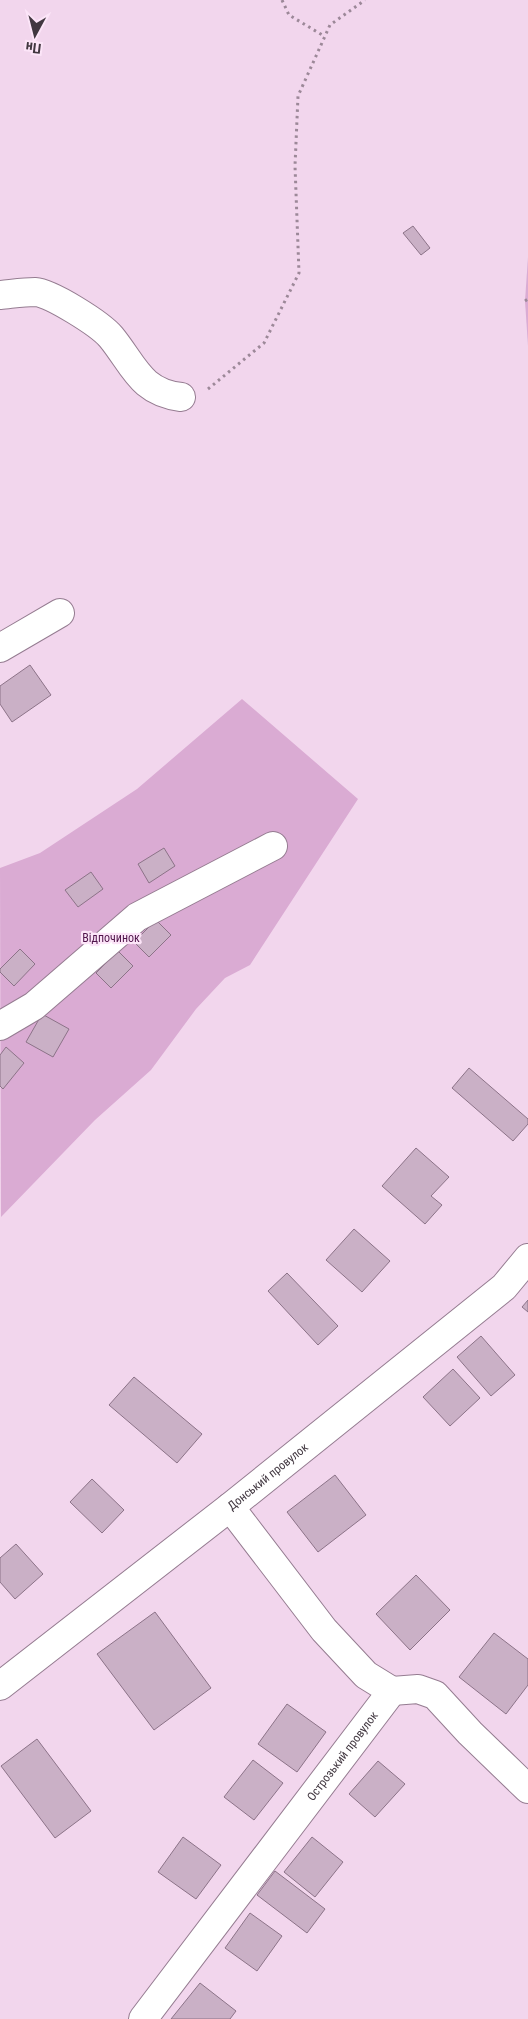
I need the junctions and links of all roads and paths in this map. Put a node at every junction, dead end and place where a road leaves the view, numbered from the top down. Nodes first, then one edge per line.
1 (282, 0) edge
2 (365, 0) edge
3 (324, 36) junction
4 (0, 295) edge
5 (181, 397) joint
6 (60, 613) dead end
7 (0, 648) edge
8 (273, 846) dead end
9 (0, 1026) edge
10 (528, 1258) edge
11 (230, 1507) junction
12 (0, 1686) edge
13 (392, 1690) junction
14 (528, 1789) edge
15 (143, 2019) edge

1 - 3 path
2 - 3 path
3 - 5 path
4 - 5 street
6 - 7 street
8 - 9 street
10 - 11 street, Донський провулок
11 - 12 street, Донський провулок
11 - 13 street
13 - 14 street
13 - 15 street, Острозький провулок

